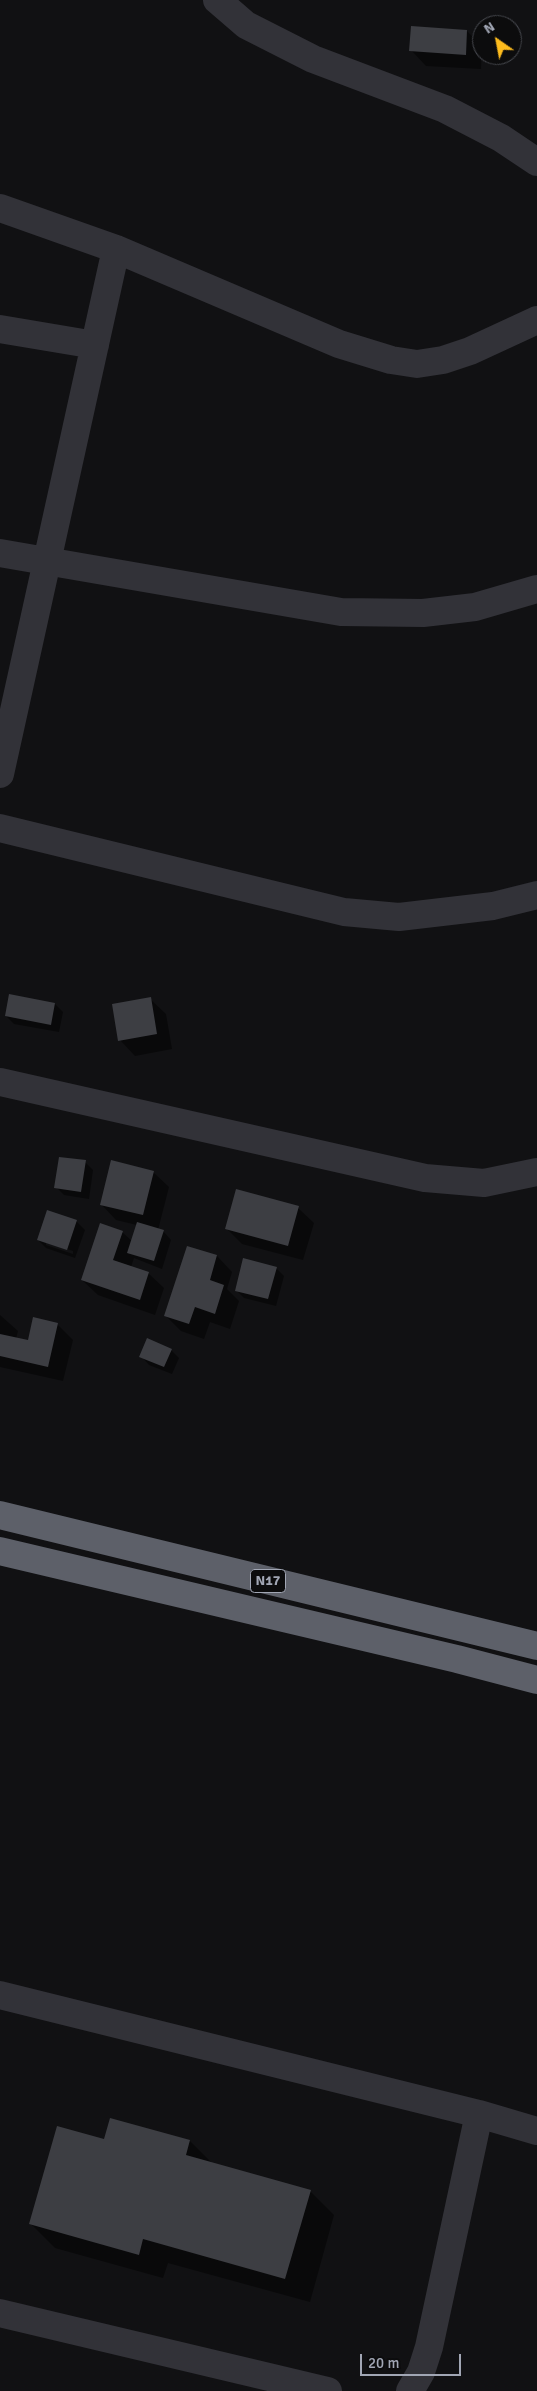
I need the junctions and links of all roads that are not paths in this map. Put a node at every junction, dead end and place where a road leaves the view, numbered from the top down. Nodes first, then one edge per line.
1 (217, 0) edge
2 (537, 162) edge
3 (0, 208) edge
4 (116, 249) junction
5 (537, 320) edge
6 (0, 329) edge
7 (95, 345) junction
8 (0, 553) edge
9 (47, 561) junction
10 (537, 589) edge
11 (0, 774) edge
12 (0, 828) edge
13 (537, 895) edge
14 (0, 1082) edge
15 (537, 1172) edge
16 (0, 1515) edge
17 (0, 1551) edge
18 (537, 1646) edge
19 (537, 1680) edge
20 (0, 1996) edge
21 (479, 2114) junction
22 (537, 2130) edge
23 (0, 2313) edge
24 (328, 2391) edge
25 (410, 2391) edge

1 - 2 street
3 - 4 street
4 - 5 street
4 - 7 street
6 - 7 street
7 - 9 street
8 - 9 street
9 - 10 street
9 - 11 street
12 - 13 street
14 - 15 street
16 - 18 highway, N17
17 - 19 highway, N17
20 - 21 street
21 - 22 street
21 - 25 street
23 - 24 street

